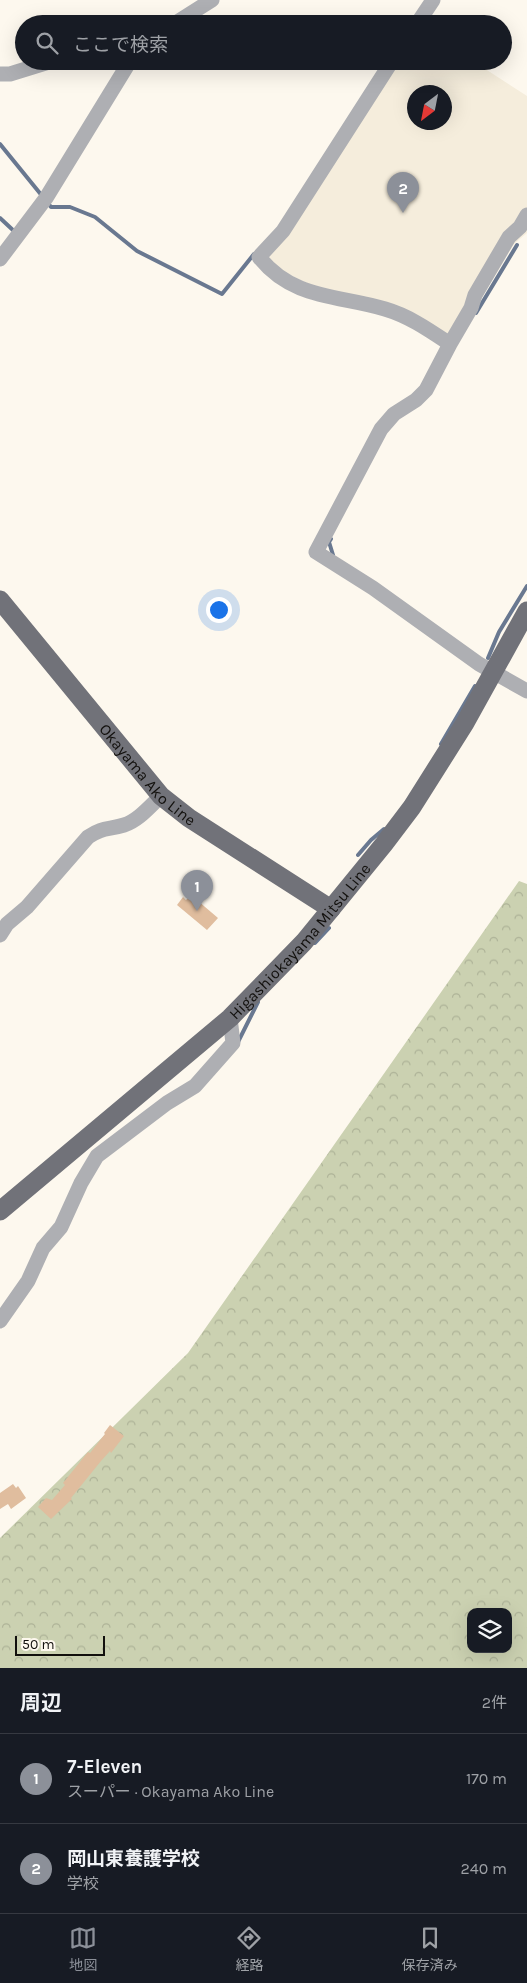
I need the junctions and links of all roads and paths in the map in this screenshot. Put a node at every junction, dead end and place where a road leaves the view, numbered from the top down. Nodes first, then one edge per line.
1 (212, 0) edge
2 (433, 0) edge
3 (188, 15) edge
4 (423, 15) edge
5 (23, 70) edge
6 (124, 70) edge
7 (386, 70) edge
8 (0, 74) edge
9 (525, 224) edge
10 (0, 259) edge
11 (450, 344) junction
12 (0, 600) edge
13 (527, 612) edge
14 (493, 673) junction
15 (527, 692) edge
16 (161, 796) junction
17 (331, 909) junction
18 (0, 934) edge
19 (230, 1018) junction
20 (0, 1211) edge
21 (0, 1321) edge

1 - 3 street
2 - 4 street
5 - 8 street
6 - 10 street
7 - 11 street
9 - 11 street
11 - 14 street
12 - 16 main road, Okayama Ako Line
13 - 14 main road, Higashiokayama Mitsu Line
14 - 15 street
14 - 17 main road, Higashiokayama Mitsu Line
16 - 17 main road, Okayama Ako Line
16 - 18 street
17 - 19 main road, Higashiokayama Mitsu Line
19 - 20 main road, Higashiokayama Mitsu Line
19 - 21 street

